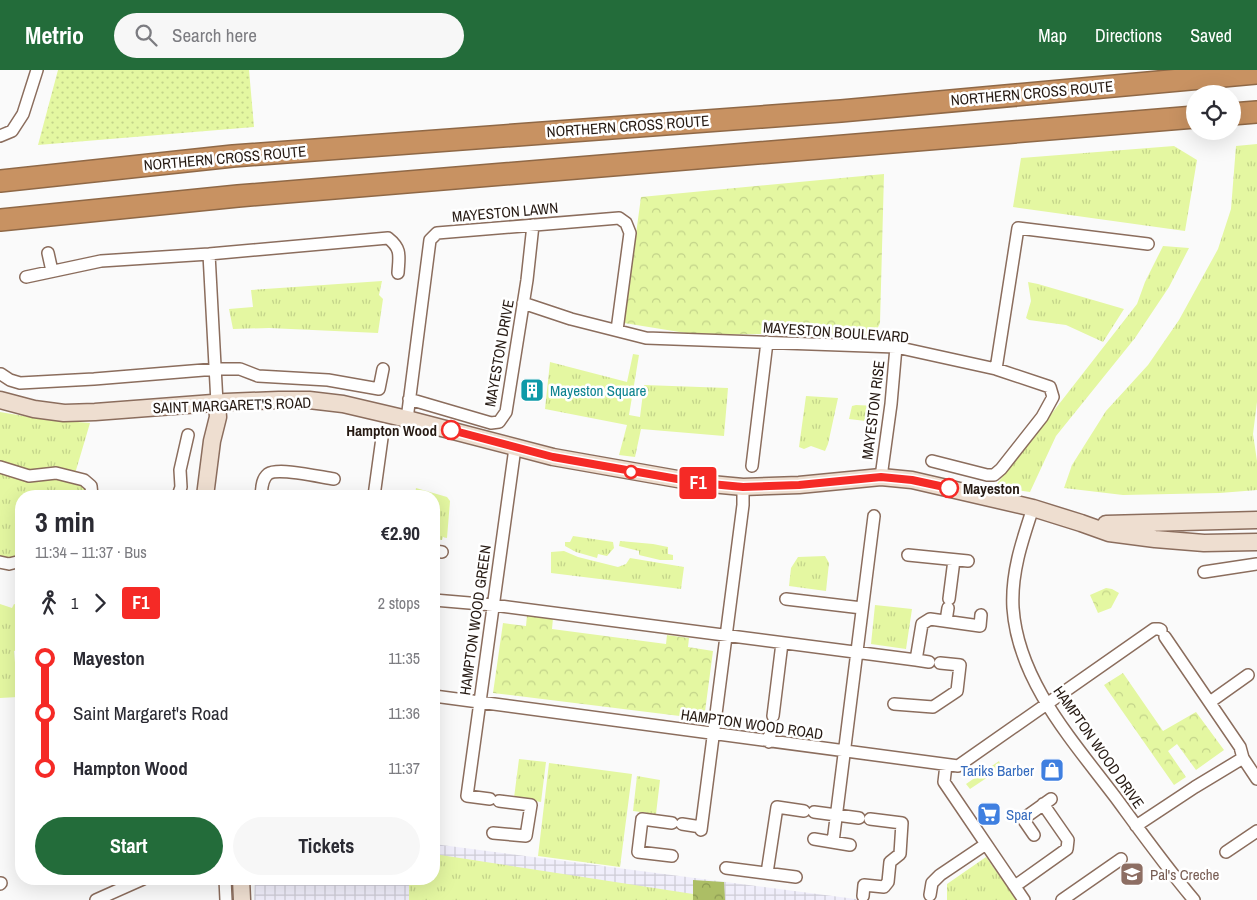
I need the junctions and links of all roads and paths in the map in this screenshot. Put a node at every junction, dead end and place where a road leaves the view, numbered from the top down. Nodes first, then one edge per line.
1 (37, 70) edge
2 (1257, 73) edge
3 (1257, 112) edge
4 (1241, 113) edge
5 (1186, 118) edge
6 (0, 136) edge
7 (0, 181) edge
8 (0, 220) edge
9 (533, 225) junction
10 (1148, 244) dead end
11 (48, 253) dead end
12 (209, 254) junction
13 (52, 271) junction
14 (398, 273) dead end
15 (26, 277) dead end
16 (523, 303) junction
17 (617, 330) junction
18 (768, 342) junction
19 (896, 347) junction
20 (216, 369) junction
21 (382, 369) dead end
22 (996, 370) junction
23 (1, 374) edge
24 (409, 399) junction
25 (0, 400) edge
26 (217, 403) junction
27 (408, 419) junction
28 (188, 435) dead end
29 (382, 438) dead end
30 (515, 448) junction
31 (932, 461) dead end
32 (752, 466) dead end
33 (0, 467) edge
34 (881, 477) junction
35 (334, 479) dead end
36 (743, 487) junction
37 (91, 490) edge
38 (180, 490) edge
39 (206, 490) edge
40 (261, 490) edge
41 (375, 490) edge
42 (1034, 508) junction
43 (874, 516) dead end
44 (1250, 520) edge
45 (1081, 522) junction
46 (1251, 542) edge
47 (908, 555) dead end
48 (954, 560) junction
49 (968, 561) dead end
50 (0, 562) edge
51 (15, 562) edge
52 (1257, 564) edge
53 (1204, 572) dead end
54 (786, 599) dead end
55 (440, 604) edge
56 (493, 605) junction
57 (862, 608) junction
58 (982, 615) dead end
59 (946, 621) junction
60 (725, 636) junction
61 (782, 643) junction
62 (856, 653) junction
63 (916, 660) junction
64 (1248, 675) dead end
65 (440, 697) edge
66 (479, 702) junction
67 (1210, 702) junction
68 (894, 704) dead end
69 (1047, 704) junction
70 (713, 734) junction
71 (769, 742) junction
72 (844, 751) junction
73 (1244, 758) junction
74 (946, 765) junction
75 (1257, 779) edge
76 (836, 815) junction
77 (1136, 826) junction
78 (1257, 831) edge
79 (493, 833) dead end
80 (1034, 835) dead end
81 (814, 840) dead end
82 (833, 842) junction
83 (986, 844) junction
84 (850, 845) dead end
85 (1046, 849) dead end
86 (1226, 852) dead end
87 (672, 856) dead end
88 (1052, 859) junction
89 (1121, 859) dead end
90 (726, 868) dead end
91 (767, 873) junction
92 (796, 876) dead end
93 (117, 885) edge
94 (225, 885) edge
95 (241, 885) edge
96 (1014, 886) junction
97 (930, 895) dead end
98 (864, 896) dead end
99 (96, 900) edge
100 (226, 900) edge
101 (242, 900) edge
102 (1024, 900) edge
103 (1062, 900) edge
104 (1194, 900) edge

1 - 6 street
2 - 7 highway, NORTHERN CROSS ROUTE
3 - 4 highway
5 - 8 highway
9 - 16 street, MAYESTON DRIVE
9 - 17 street, MAYESTON LAWN
9 - 24 street, MAYESTON LAWN
10 - 22 street
11 - 13 street
12 - 13 street
12 - 14 street
12 - 20 street
13 - 15 street
16 - 17 street, MAYESTON BOULEVARD
16 - 24 street, MAYESTON DRIVE
17 - 18 street, MAYESTON BOULEVARD
18 - 19 street, MAYESTON BOULEVARD
18 - 32 street
19 - 22 street, MAYESTON BOULEVARD
19 - 34 street, MAYESTON RISE
20 - 21 street
20 - 23 street
20 - 26 street
22 - 31 street, MAYESTON BOULEVARD
24 - 27 street, MAYESTON LAWN
25 - 26 main road, SAINT MARGARET'S ROAD
26 - 27 main road, SAINT MARGARET'S ROAD
26 - 39 main road
27 - 30 main road, SAINT MARGARET'S ROAD
28 - 38 street
29 - 41 street
30 - 36 main road, SAINT MARGARET'S ROAD
30 - 56 street, HAMPTON WOOD GREEN
33 - 37 street
34 - 36 main road, SAINT MARGARET'S ROAD
34 - 42 main road, SAINT MARGARET'S ROAD
35 - 40 street
36 - 60 street
42 - 45 main road, SAINT MARGARET'S ROAD
42 - 69 street, HAMPTON WOOD DRIVE
43 - 57 street
44 - 45 main road, SAINT MARGARET'S ROAD
44 - 46 main road
45 - 46 main road, SAINT MARGARET'S ROAD
47 - 48 street
48 - 49 street
48 - 59 street
50 - 51 street
52 - 53 street
54 - 57 street
55 - 56 street
56 - 60 street
56 - 66 street, HAMPTON WOOD GREEN
57 - 62 street
58 - 59 street
59 - 63 street
60 - 61 street
60 - 70 street
61 - 62 street
61 - 71 street
62 - 63 street
62 - 72 street
63 - 68 street
64 - 67 street
65 - 66 street, HAMPTON WOOD ROAD
66 - 70 street, HAMPTON WOOD ROAD
66 - 79 street, HAMPTON WOOD GREEN
67 - 69 street, HAMPTON WOOD ROAD
67 - 73 street
69 - 74 street, HAMPTON WOOD ROAD
69 - 77 street, HAMPTON WOOD DRIVE
70 - 71 street, HAMPTON WOOD ROAD
70 - 87 street
71 - 72 street, HAMPTON WOOD ROAD
72 - 74 street, HAMPTON WOOD ROAD
72 - 76 street
73 - 75 street
73 - 77 street
74 - 83 street
76 - 82 street
76 - 91 street
76 - 98 street
77 - 104 street, HAMPTON WOOD DRIVE
78 - 86 street
80 - 88 street
81 - 82 street
82 - 84 street
83 - 96 street
83 - 97 street
85 - 88 street
88 - 96 street
89 - 103 street
90 - 91 street
91 - 92 street
93 - 99 street
94 - 100 street
95 - 101 main road
96 - 102 street

